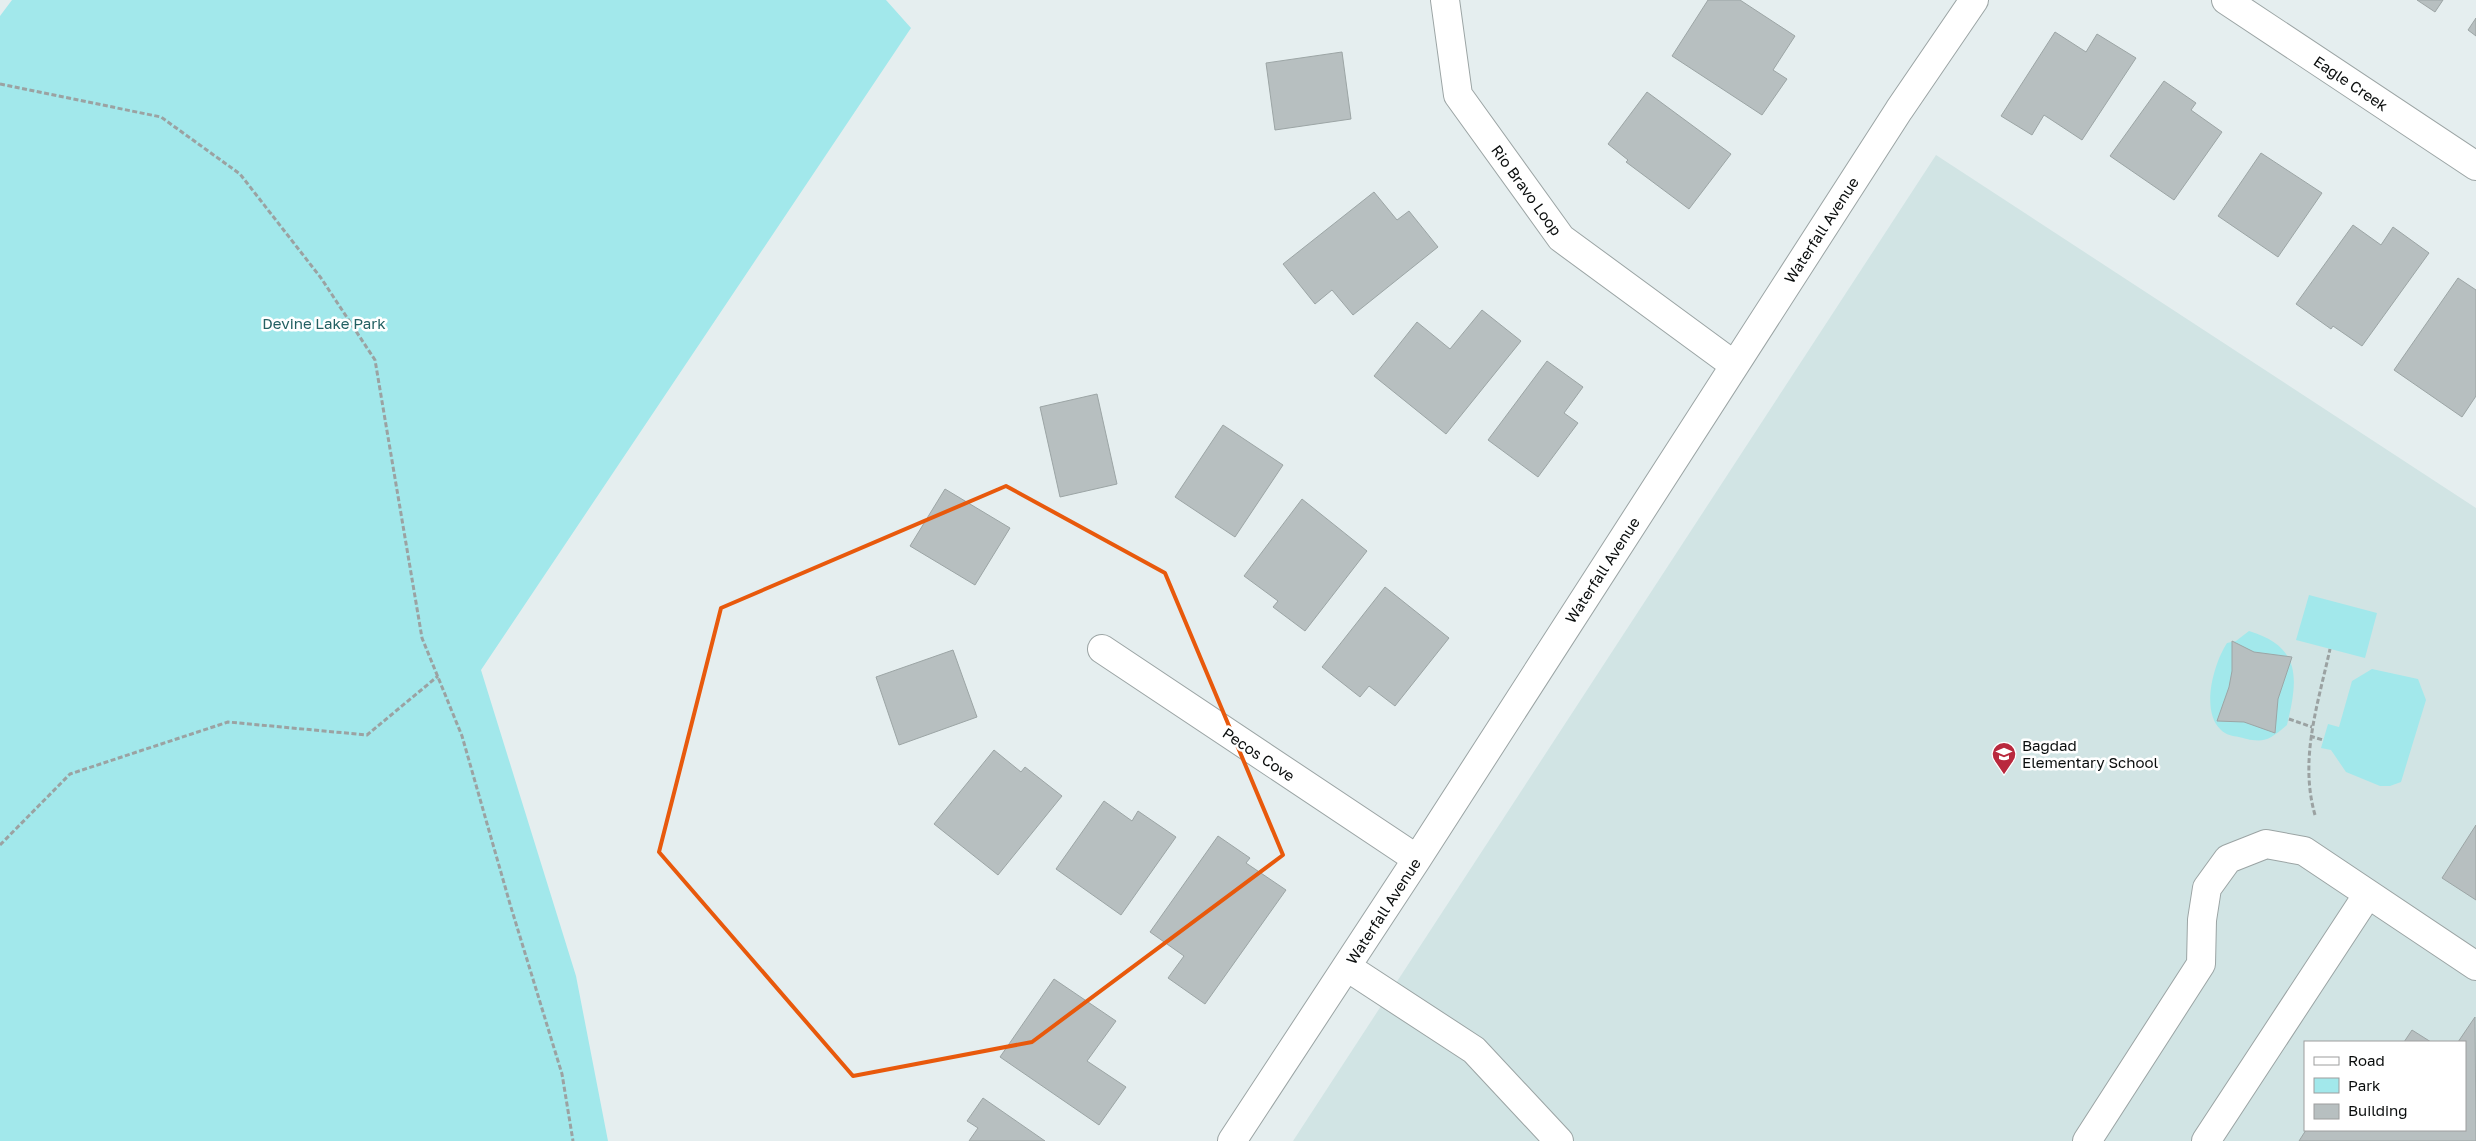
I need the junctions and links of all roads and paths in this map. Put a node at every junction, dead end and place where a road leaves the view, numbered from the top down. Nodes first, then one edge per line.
1 (1445, 0) edge
2 (1974, 0) edge
3 (2226, 0) edge
4 (0, 84) edge
5 (2476, 166) edge
6 (1734, 365) junction
7 (1102, 648) dead end
8 (2330, 649) dead end
9 (438, 676) junction
10 (2289, 719) dead end
11 (2312, 727) junction
12 (2310, 736) junction
13 (2323, 740) dead end
14 (2316, 818) dead end
15 (0, 845) edge
16 (1417, 859) junction
17 (2368, 894) junction
18 (2476, 966) edge
19 (1347, 967) junction
20 (572, 1141) edge
21 (1232, 1141) edge
22 (1559, 1141) edge
23 (2087, 1141) edge
24 (2206, 1141) edge

1 - 6 street, Rio Bravo Loop
2 - 6 street, Waterfall Avenue
3 - 5 street, Eagle Creek
4 - 9 path
6 - 16 street, Waterfall Avenue
7 - 16 street, Pecos Cove
8 - 11 path
9 - 15 path
9 - 20 path
10 - 11 path
11 - 12 path
12 - 13 path
12 - 14 path
16 - 19 street, Waterfall Avenue
17 - 18 street
17 - 23 street
17 - 24 street
19 - 21 street, Waterfall Avenue
19 - 22 street

